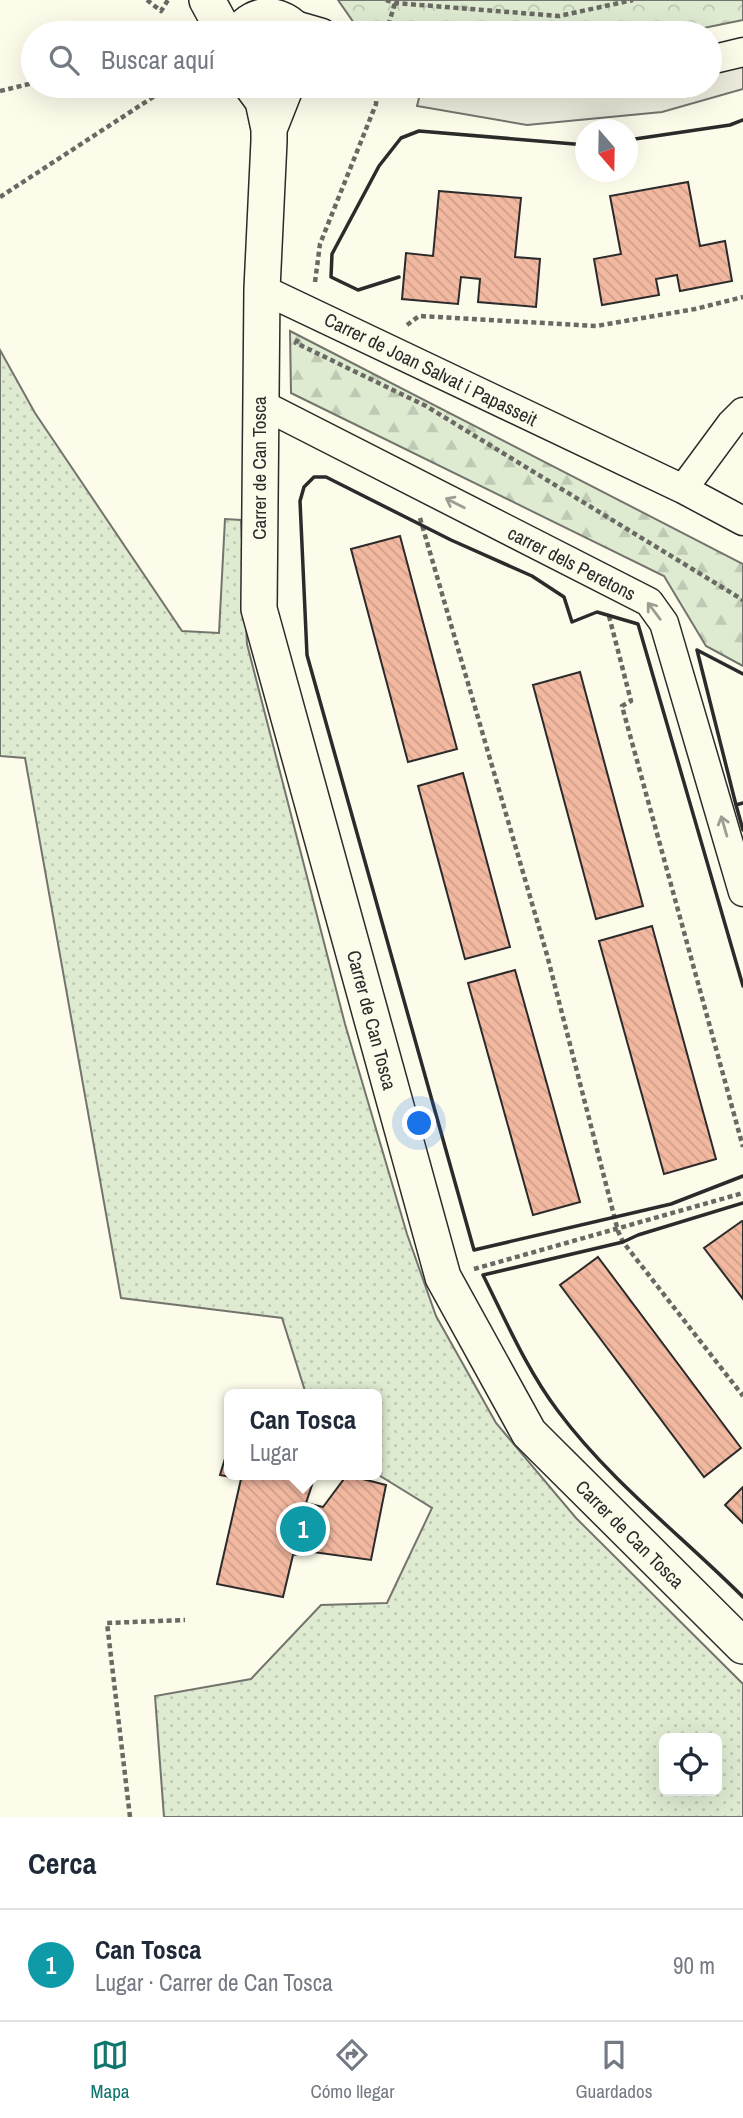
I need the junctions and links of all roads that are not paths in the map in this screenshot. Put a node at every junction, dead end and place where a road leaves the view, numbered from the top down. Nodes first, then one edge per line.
1 (207, 0) edge
2 (235, 0) edge
3 (218, 21) edge
4 (253, 21) edge
5 (279, 21) edge
6 (284, 21) edge
7 (743, 52) edge
8 (722, 57) edge
9 (261, 98) edge
10 (281, 98) edge
11 (269, 129) junction
12 (262, 289) junction
13 (260, 403) junction
14 (743, 412) edge
15 (683, 489) junction
16 (743, 522) edge
17 (743, 892) edge
18 (743, 1646) edge

1 - 3 street
2 - 6 street
4 - 5 street
7 - 8 street
9 - 11 street
10 - 11 street
11 - 12 street
12 - 13 street, Carrer de Can Tosca
12 - 15 street, Carrer de Joan Salvat i Papasseit
17 -> 13 street, carrer dels Peretons
13 - 18 street, Carrer de Can Tosca
14 - 15 street
15 - 16 street, Carrer de Joan Salvat i Papasseit

